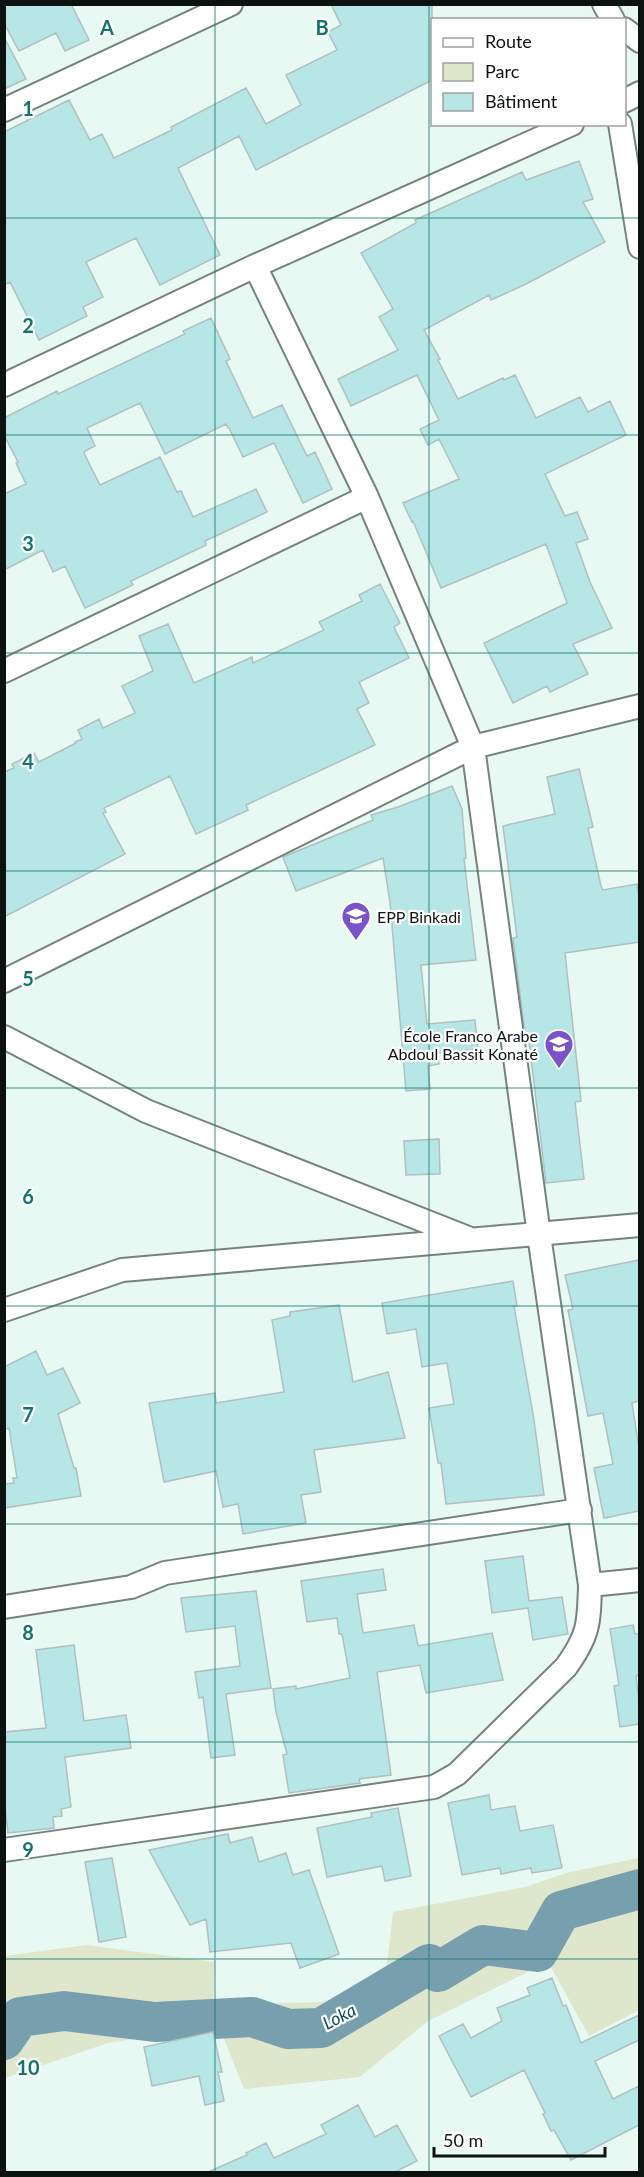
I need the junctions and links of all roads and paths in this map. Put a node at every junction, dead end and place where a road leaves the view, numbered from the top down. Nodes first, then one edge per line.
1 (231, 4) edge
2 (626, 30) edge
3 (639, 41) edge
4 (4, 110) edge
5 (568, 126) edge
6 (620, 126) edge
7 (639, 247) edge
8 (255, 266) junction
9 (4, 385) edge
10 (368, 496) junction
11 (4, 671) edge
12 (639, 706) edge
13 (472, 747) junction
14 (4, 981) edge
15 (4, 1037) edge
16 (639, 1225) edge
17 (539, 1235) junction
18 (474, 1240) junction
19 (4, 1310) edge
20 (580, 1510) junction
21 (639, 1580) edge
22 (590, 1585) junction
23 (4, 1607) edge
24 (4, 1850) edge

1 - 4 street
2 - 3 street
5 - 8 street
6 - 7 street
8 - 9 street
8 - 10 street
10 - 11 street
10 - 13 street
12 - 13 street
13 - 14 street
13 - 17 street
15 - 18 street
16 - 17 street
17 - 18 street
17 - 20 street
18 - 19 street
20 - 22 street
20 - 23 street
21 - 22 street
22 - 24 street

